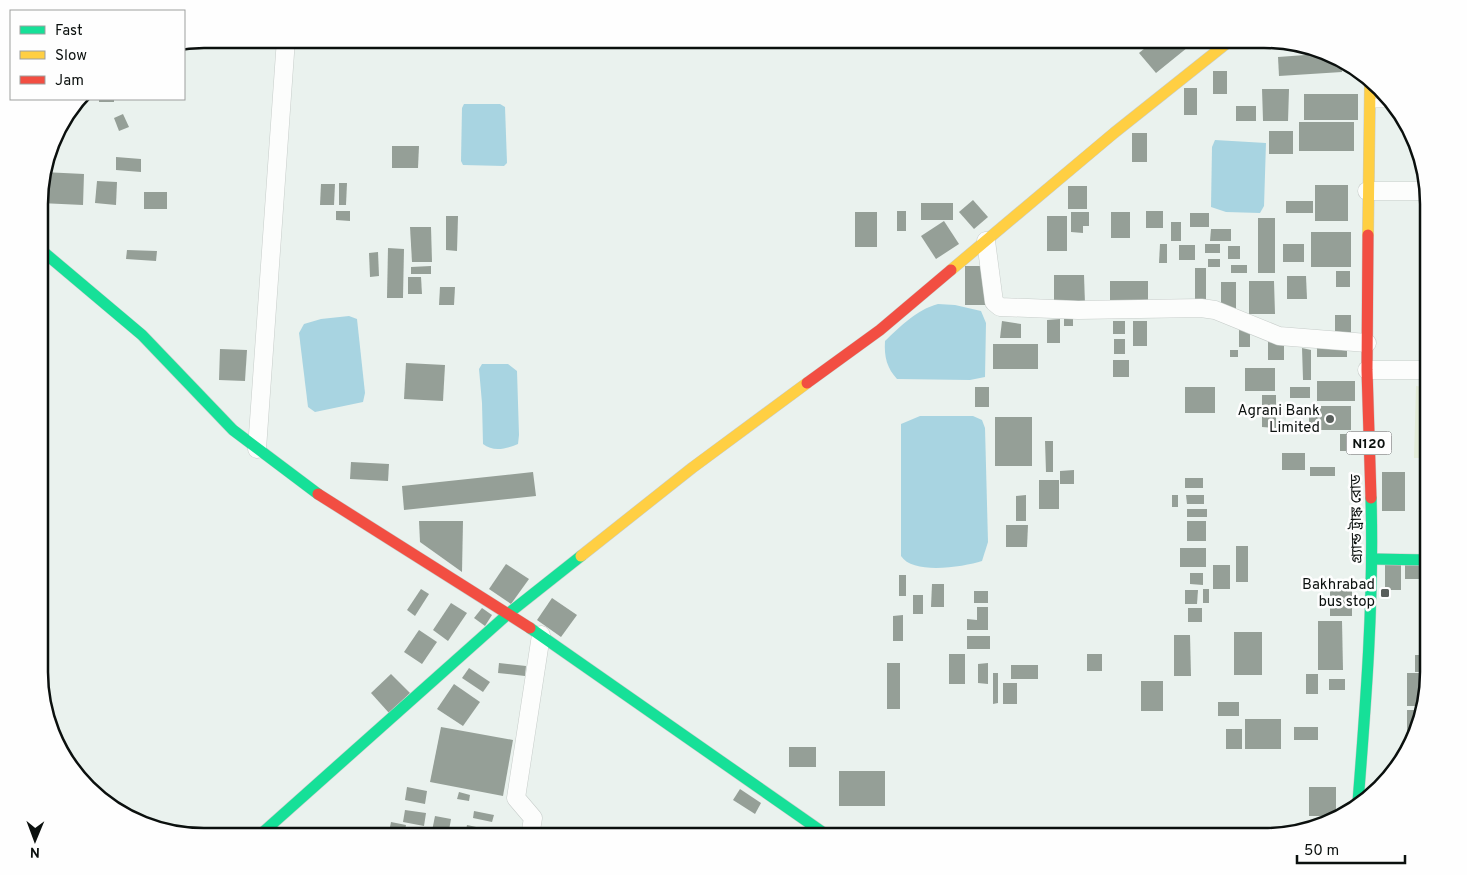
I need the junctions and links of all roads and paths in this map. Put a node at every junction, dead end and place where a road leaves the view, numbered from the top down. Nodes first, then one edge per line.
1 (285, 48) edge
2 (1221, 48) edge
3 (1370, 90) edge
4 (1370, 103) junction
5 (1382, 103) edge
6 (1368, 191) junction
7 (1419, 191) edge
8 (986, 241) junction
9 (48, 257) edge
10 (1368, 342) junction
11 (1367, 370) junction
12 (1419, 370) edge
13 (257, 449) junction
14 (1373, 559) junction
15 (1419, 560) edge
16 (509, 613) junction
17 (541, 634) junction
18 (1359, 795) edge
19 (816, 827) edge
20 (268, 828) edge
21 (531, 828) edge

1 - 13 street
2 - 8 main road
3 - 4 main road, গ্র্যান্ড ট্রাঙ্ক রোড / N120
4 - 5 lane
4 - 6 main road, গ্র্যান্ড ট্রাঙ্ক রোড / N120
6 - 7 street
6 - 10 main road, গ্র্যান্ড ট্রাঙ্ক রোড / N120
8 - 10 street
8 - 16 main road
9 - 13 main road
10 - 11 main road, গ্র্যান্ড ট্রাঙ্ক রোড / N120
11 - 12 street
11 - 14 main road, গ্র্যান্ড ট্রাঙ্ক রোড / N120
13 - 16 main road
14 - 15 main road
14 - 18 main road, গ্র্যান্ড ট্রাঙ্ক রোড / N120
16 - 17 main road
16 - 20 main road
17 - 19 main road
17 - 21 street

